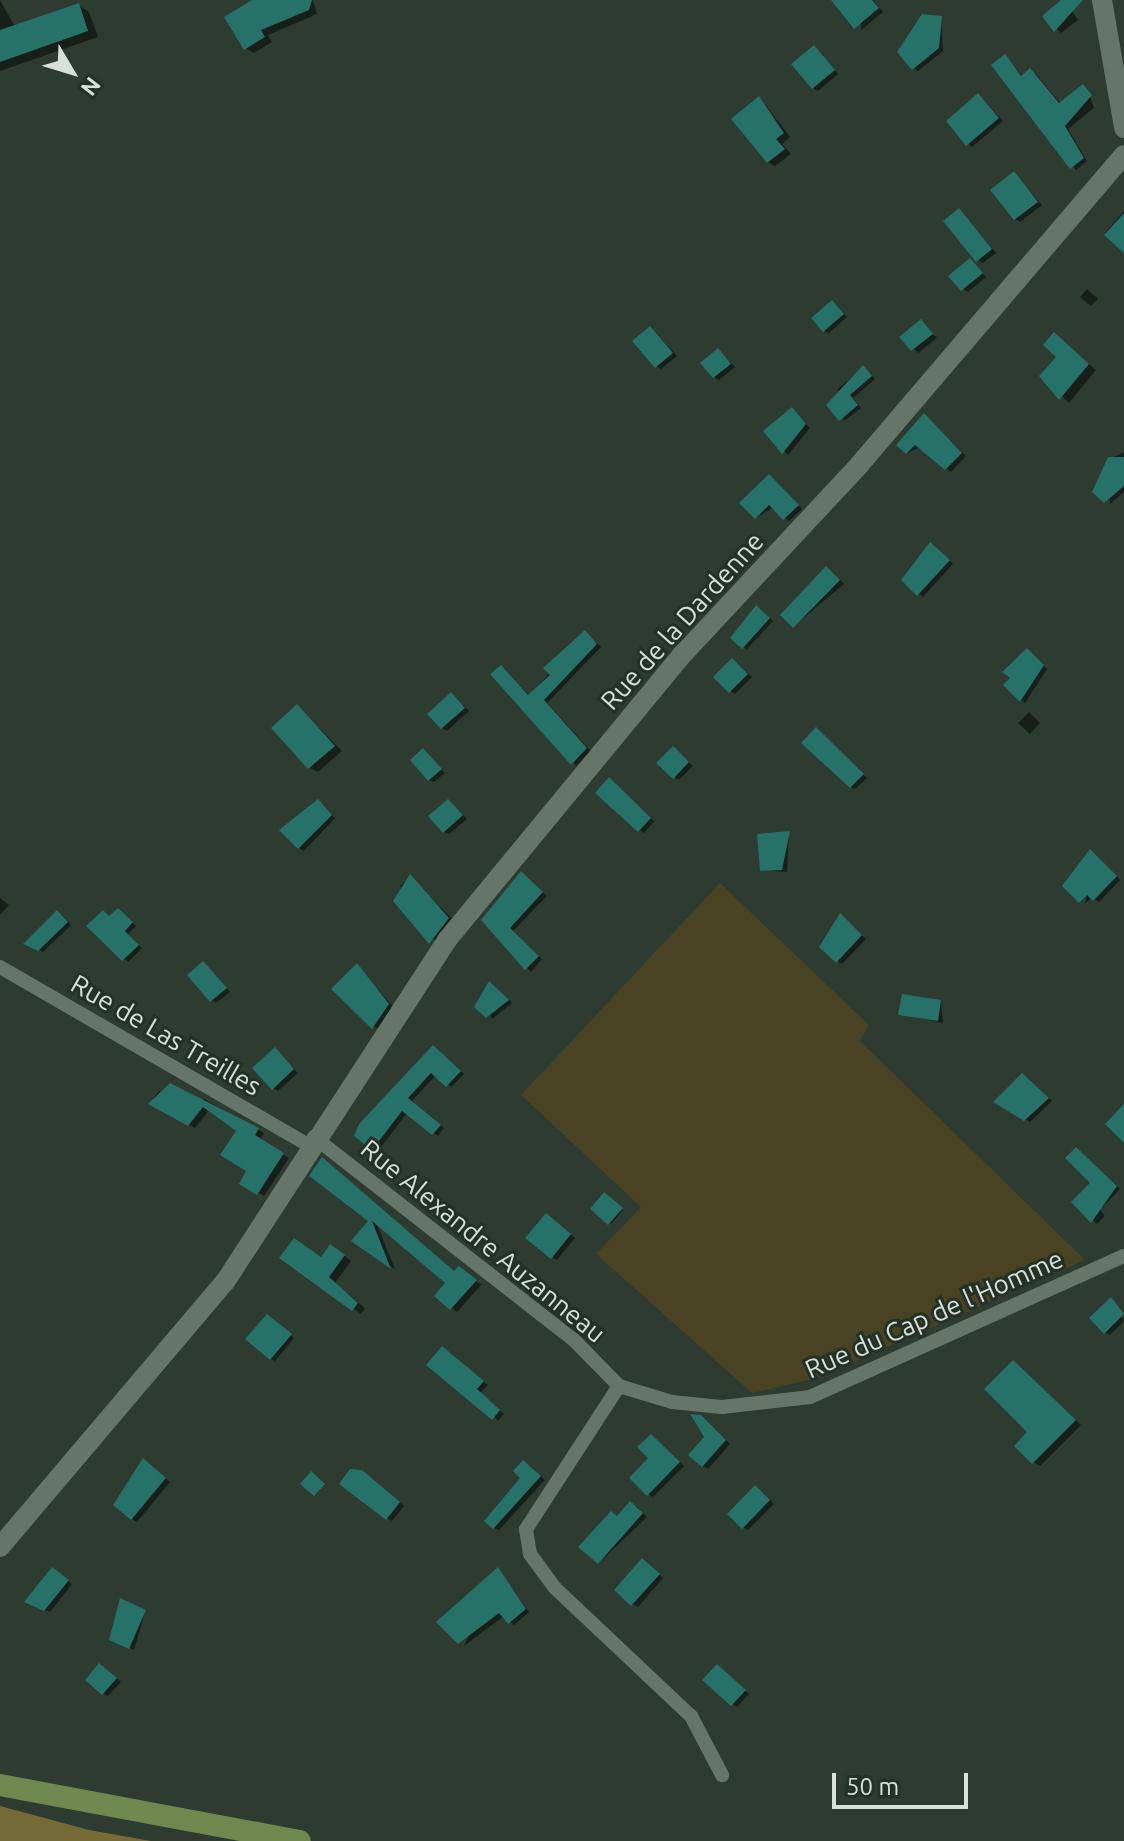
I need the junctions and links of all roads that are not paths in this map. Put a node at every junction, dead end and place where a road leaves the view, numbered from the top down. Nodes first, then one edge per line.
1 (1102, 0) edge
2 (1124, 128) edge
3 (1124, 155) edge
4 (0, 967) edge
5 (311, 1141) junction
6 (1124, 1256) edge
7 (619, 1386) junction
8 (0, 1547) edge
9 (722, 1775) dead end
10 (0, 1785) edge
11 (300, 1841) edge

1 - 2 street
3 - 5 street, Rue de la Dardenne
4 - 5 street, Rue de Las Treilles
5 - 7 street, Rue Alexandre Auzanneau
5 - 8 street, Rue de la Dardenne
6 - 7 street, Rue du Cap de l'Homme
7 - 9 street
10 - 11 main road

